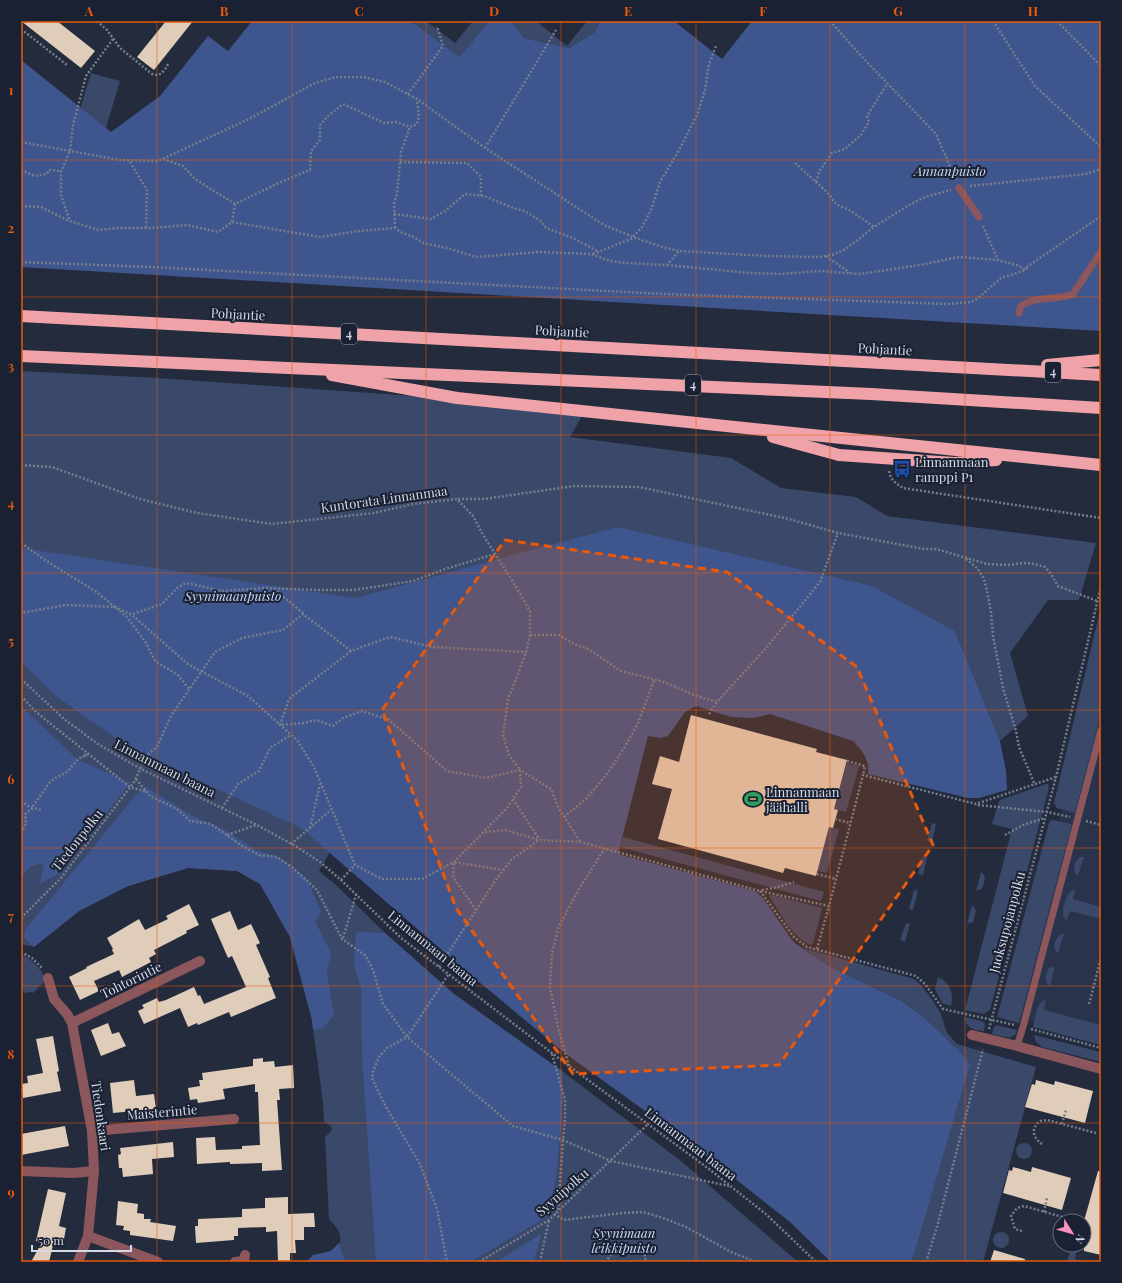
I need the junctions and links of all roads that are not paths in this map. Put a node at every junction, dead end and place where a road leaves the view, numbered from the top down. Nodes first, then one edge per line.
1 (959, 188) road end
2 (979, 217) road end
3 (1101, 252) edge
4 (1019, 313) dead end
5 (21, 316) edge
6 (21, 356) edge
7 (1101, 360) edge
8 (286, 366) junction
9 (1006, 369) junction
10 (1101, 375) edge
11 (1101, 408) edge
12 (1101, 465) edge
13 (1101, 730) edge
14 (200, 961) dead end
15 (48, 978) road end
16 (72, 1023) junction
17 (972, 1036) dead end
18 (1017, 1046) junction
19 (1101, 1069) edge
20 (234, 1119) dead end
21 (92, 1131) junction
22 (21, 1171) edge
23 (94, 1171) junction
24 (88, 1236) junction
25 (245, 1255) dead end
26 (78, 1262) edge
27 (158, 1262) edge
28 (235, 1262) edge

1 - 2 lane
3 - 4 lane
5 - 9 highway, Pohjantie / 4
6 - 8 highway, 4
7 - 9 highway
8 - 11 highway, 4
8 - 12 highway
9 - 10 highway, Pohjantie / 4
13 - 18 lane
14 - 16 street, Tohtorintie
15 - 16 street, Tiedonkaari
16 - 21 street, Tiedonkaari
17 - 18 street
18 - 19 street
20 - 21 street, Maisterintie
21 - 23 street, Tiedonkaari
22 - 23 street
23 - 24 street, Tiedonkaari
24 - 26 street, Tiedonkaari
24 - 27 street
25 - 28 street

